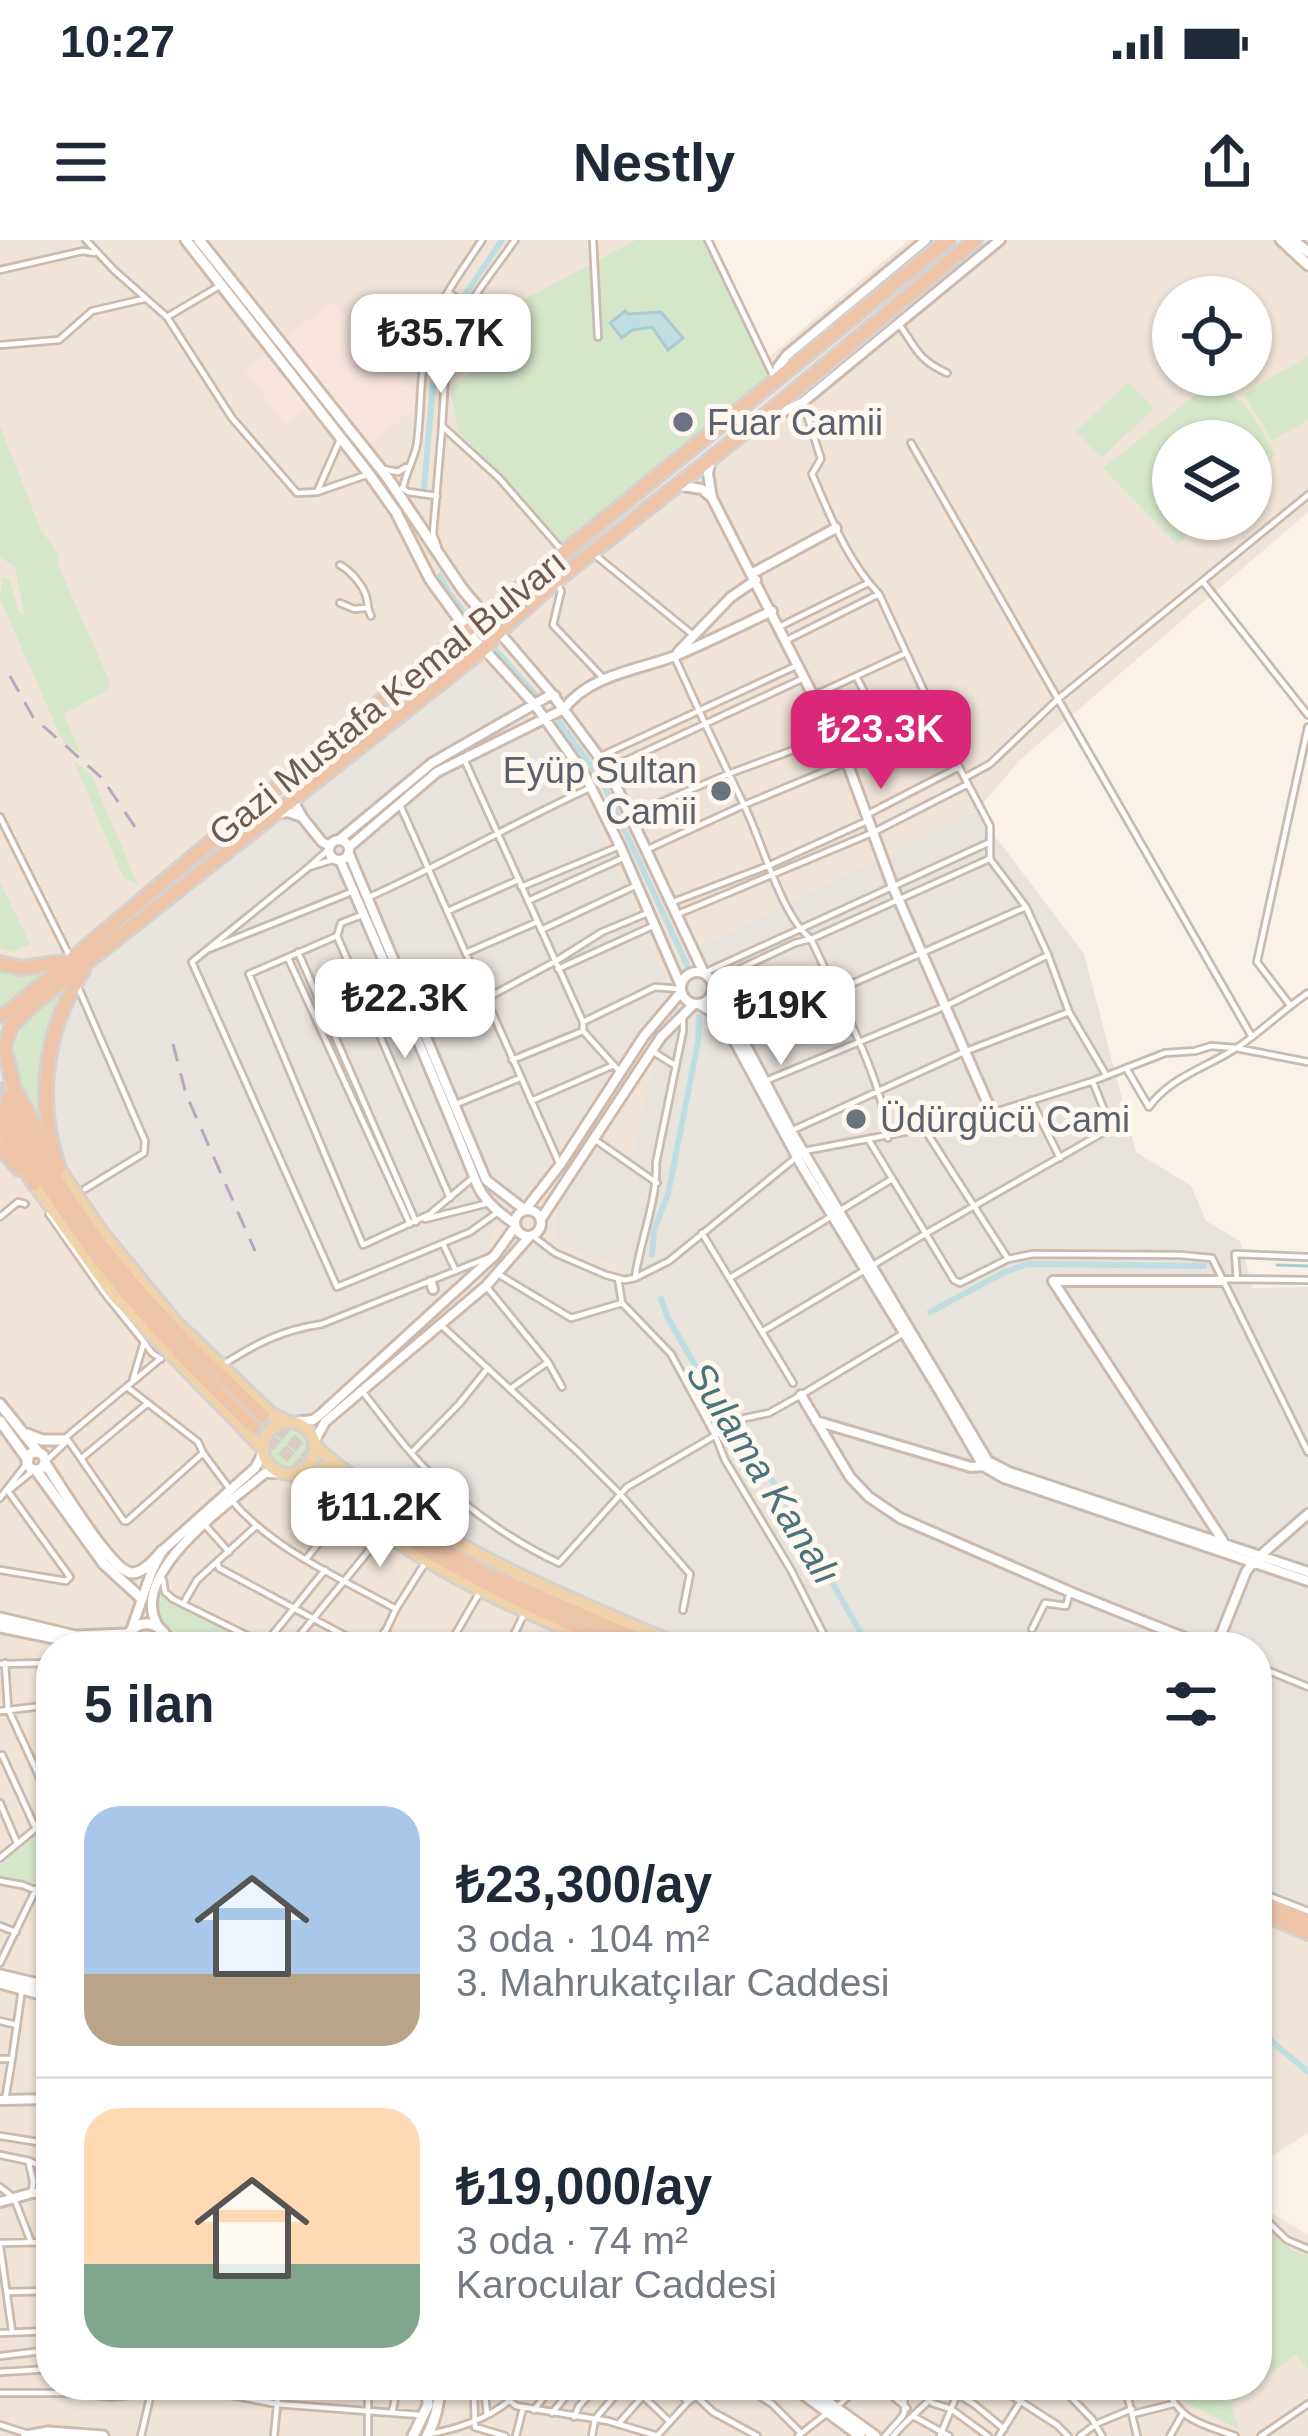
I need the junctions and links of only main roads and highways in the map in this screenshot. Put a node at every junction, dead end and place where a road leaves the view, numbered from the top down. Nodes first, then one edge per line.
1 (186, 240) edge
2 (199, 240) edge
3 (948, 240) edge
4 (975, 240) edge
5 (1281, 240) edge
6 (1293, 240) edge
7 (1308, 252) edge
8 (1308, 265) edge
9 (374, 470) junction
10 (444, 564) junction
11 (428, 571) junction
12 (486, 616) junction
13 (468, 631) junction
14 (499, 632) junction
15 (484, 650) junction
16 (106, 940) junction
17 (71, 960) junction
18 (91, 960) junction
19 (0, 963) edge
20 (0, 1016) edge
21 (0, 1029) edge
22 (3, 1053) edge
23 (0, 1082) edge
24 (8, 1099) edge
25 (0, 1124) edge
26 (4, 1153) edge
27 (59, 1168) junction
28 (34, 1184) junction
29 (0, 1404) edge
30 (0, 1421) edge
31 (259, 1422) tunnel mouth
32 (291, 1422) junction
33 (22, 1431) junction
34 (65, 1440) road end
35 (314, 1443) junction
36 (263, 1451) junction
37 (37, 1461) junction
38 (285, 1473) junction
39 (328, 1478) junction
40 (162, 1551) road end
41 (131, 1573) junction
42 (122, 1582) junction
43 (142, 1599) road end
44 (0, 1623) edge
45 (129, 1631) joint
46 (52, 1632) edge
47 (118, 1632) edge
48 (163, 1632) edge
49 (572, 1632) edge
50 (589, 1632) edge
51 (621, 1632) edge
52 (651, 1632) edge
53 (36, 1634) edge
54 (1272, 1903) edge
55 (1272, 1917) edge
56 (1308, 1921) edge
57 (1308, 1933) edge
58 (0, 1979) edge
59 (36, 1988) edge
60 (36, 1990) edge
61 (428, 2400) edge
62 (438, 2400) edge
63 (814, 2400) edge
64 (820, 2400) edge
65 (831, 2411) junction
66 (28, 2435) edge
67 (428, 2435) edge
68 (103, 2436) edge
69 (413, 2436) edge
70 (860, 2436) edge
71 (874, 2436) edge

1 - 9 main road
2 - 9 main road
3 - 12 highway, Gazi Mustafa Kemal Bulvarı
4 - 14 highway, Gazi Mustafa Kemal Bulvarı
5 - 8 main road
6 - 7 main road
9 - 10 main road
9 - 11 main road
10 - 11 main road
10 - 12 main road
11 - 13 main road
12 - 13 highway, Gazi Mustafa Kemal Bulvarı
12 - 14 main road
13 - 15 main road
13 - 16 highway, Gazi Mustafa Kemal Bulvarı
14 - 15 highway, Gazi Mustafa Kemal Bulvarı
15 - 16 highway, Gazi Mustafa Kemal Bulvarı
16 - 17 highway, Gazi Mustafa Kemal Bulvarı
16 - 18 highway, Gazi Mustafa Kemal Bulvarı
17 - 19 highway
17 - 20 highway, Gazi Mustafa Kemal Bulvarı
18 - 22 highway, Gazi Mustafa Kemal Bulvarı
18 - 27 highway
21 - 22 highway
22 - 24 highway
23 - 24 highway
24 - 27 highway
24 - 31 highway
25 - 28 highway
26 - 28 highway
27 - 32 main road
28 - 36 main road
29 - 33 main road
30 - 37 main road
32 - 35 main road
32 - 36 main road
33 - 34 main road
33 - 37 main road
35 - 38 main road
35 - 39 main road
36 - 38 main road
37 - 41 main road
37 - 42 main road
38 - 39 main road
39 - 49 main road
39 - 50 highway
39 - 51 highway
39 - 52 main road
40 - 41 main road
41 - 42 main road
42 - 43 main road
44 - 46 main road
44 - 53 main road
45 - 47 main road
45 - 48 main road
54 - 56 highway
55 - 57 highway
58 - 59 main road
58 - 60 main road
61 - 69 main road
62 - 67 main road
63 - 65 main road
64 - 65 main road
65 - 70 main road
65 - 71 main road
66 - 68 main road

